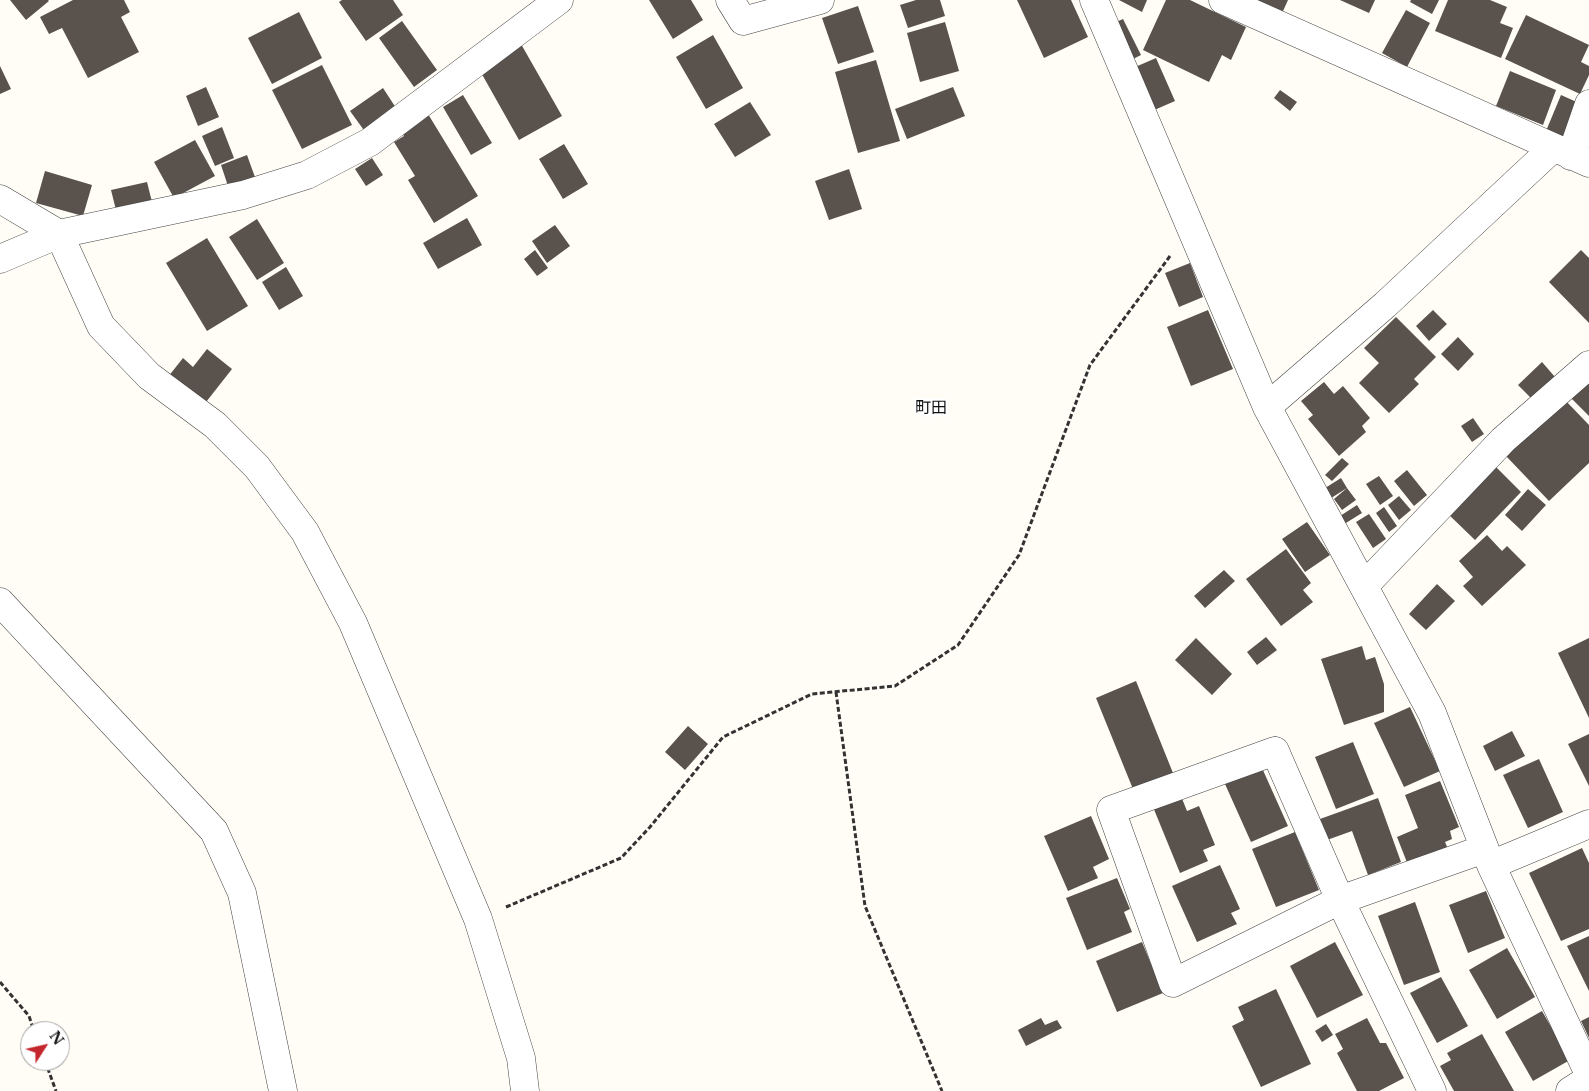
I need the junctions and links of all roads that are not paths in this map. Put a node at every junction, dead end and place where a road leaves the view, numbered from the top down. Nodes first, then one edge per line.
1 (559, 0) edge
2 (730, 0) edge
3 (820, 0) edge
4 (1094, 0) edge
5 (1223, 0) edge
6 (1589, 104) edge
7 (1571, 156) edge
8 (0, 199) edge
9 (59, 234) junction
10 (0, 258) edge
11 (1589, 365) edge
12 (1267, 407) junction
13 (1365, 586) junction
14 (0, 602) edge
15 (1589, 824) edge
16 (1487, 857) junction
17 (1340, 900) junction
18 (1588, 1070) edge
19 (283, 1091) edge
20 (525, 1091) edge
21 (1432, 1091) edge
22 (1570, 1091) edge

1 - 9 street
2 - 3 street
4 - 12 street
5 - 7 street
6 - 7 street
7 - 12 street
8 - 9 street
9 - 10 street
9 - 20 street
11 - 13 street
12 - 13 street
13 - 16 street
14 - 19 street
15 - 16 street
16 - 17 street
16 - 18 street
17 - 17 street
17 - 21 street
18 - 22 street

